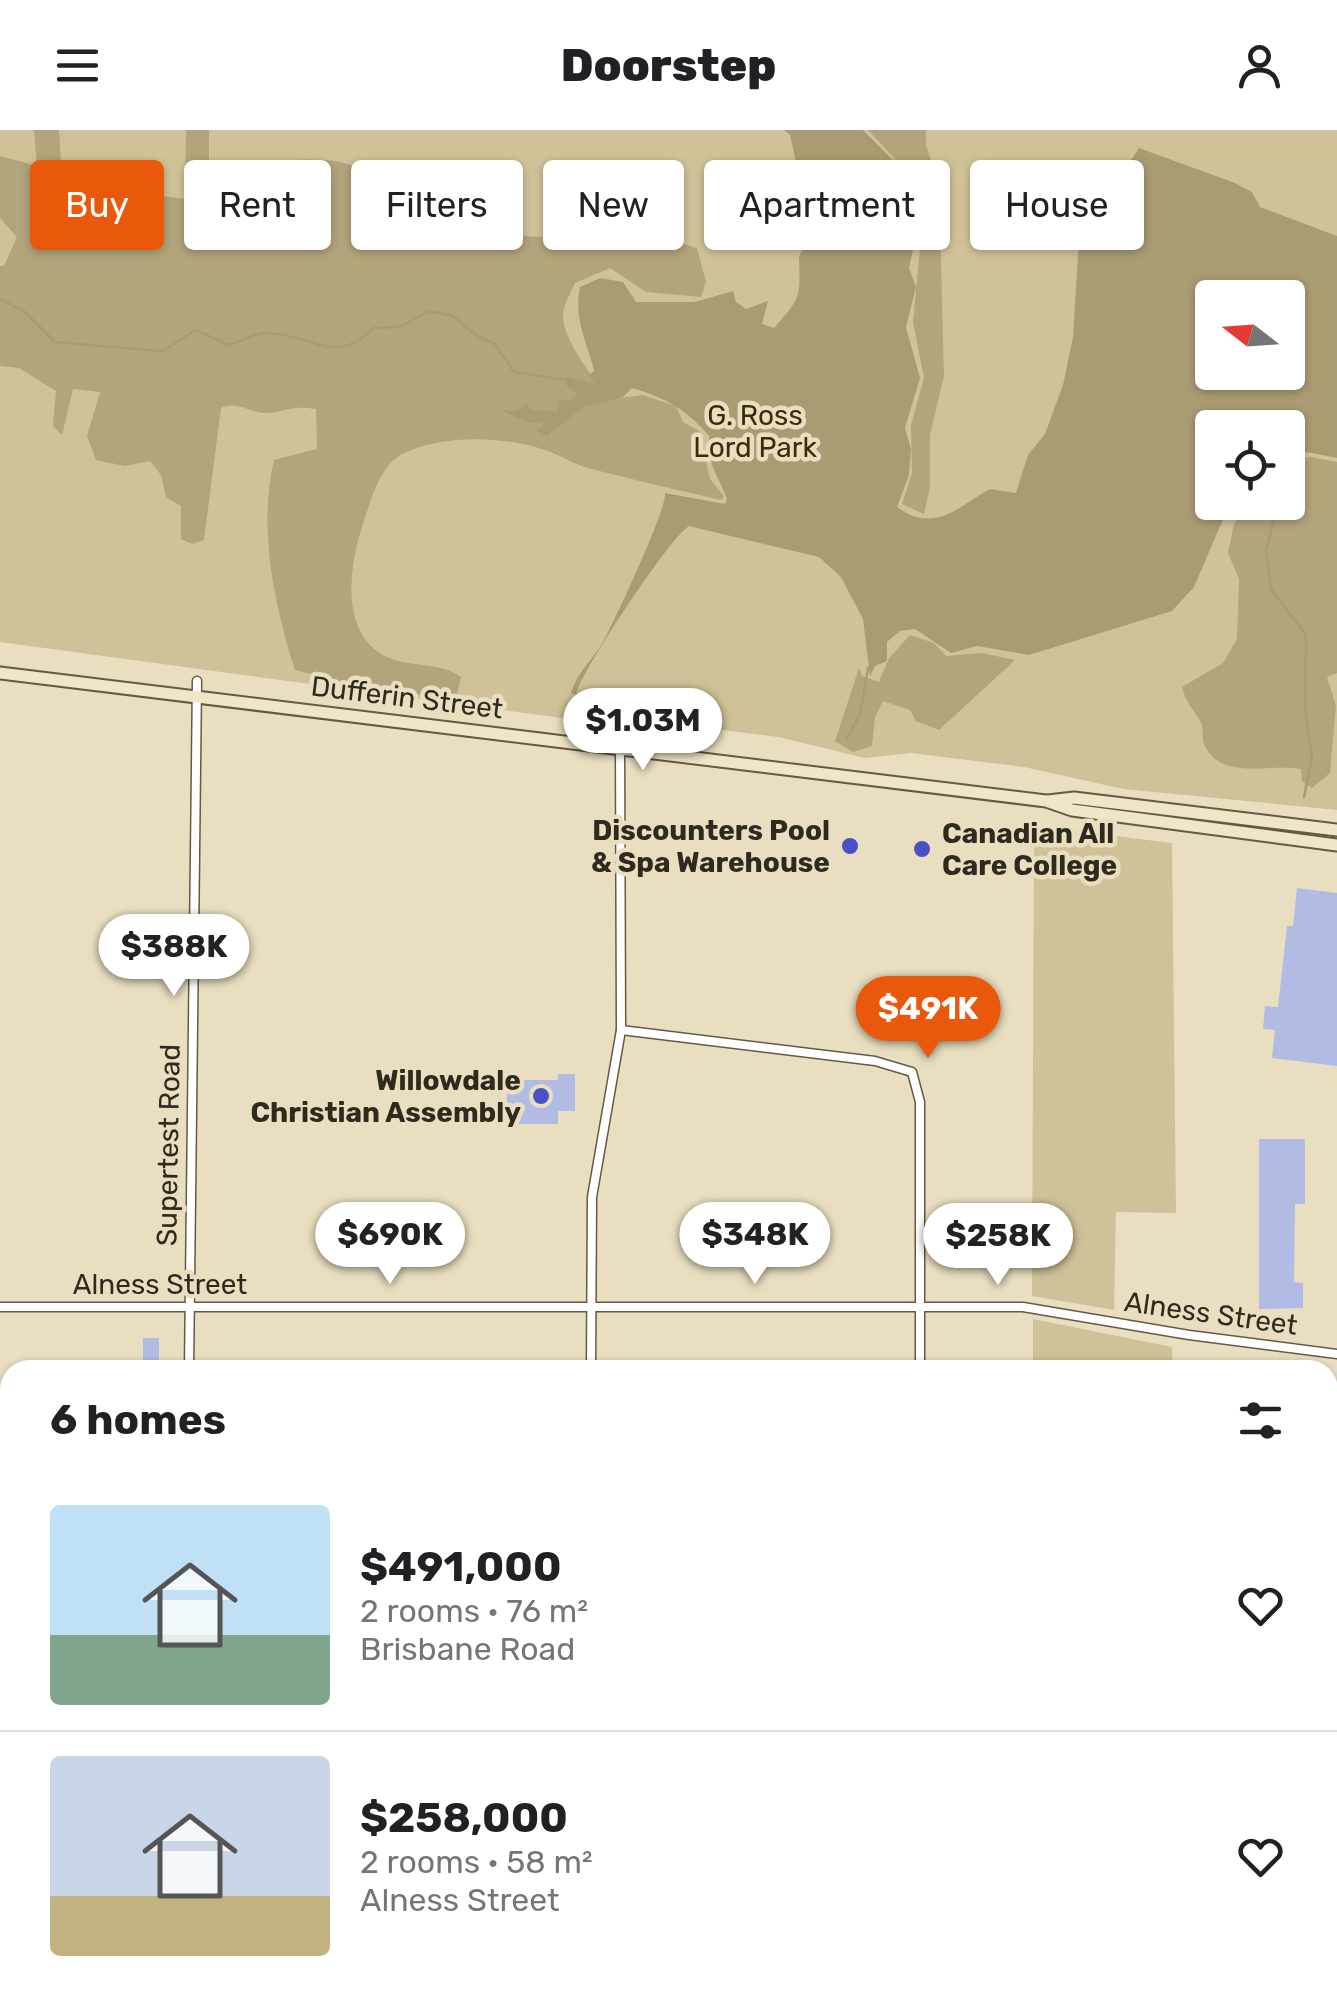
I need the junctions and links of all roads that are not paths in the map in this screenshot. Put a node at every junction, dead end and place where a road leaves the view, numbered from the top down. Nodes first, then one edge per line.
1 (0, 672) edge
2 (197, 688) junction
3 (620, 745) junction
4 (1046, 802) junction
5 (1337, 830) edge
6 (1337, 845) edge
7 (621, 1030) junction
8 (189, 1305) junction
9 (920, 1305) junction
10 (0, 1307) edge
11 (591, 1307) junction
12 (1337, 1354) edge
13 (189, 1360) edge
14 (591, 1360) edge
15 (920, 1360) edge

1 - 2 main road, Dufferin Street
2 - 3 main road, Dufferin Street
2 - 8 street, Supertest Road
3 - 4 main road, Dufferin Street
3 - 7 street
4 - 5 main road, Dufferin Street
4 - 6 main road, Dufferin Street
7 - 9 street
7 - 11 street
8 - 10 street, Alness Street
8 - 11 street, Alness Street
8 - 13 street, Supertest Road
9 - 11 street, Alness Street
9 - 12 street, Alness Street
9 - 15 street
11 - 14 street

